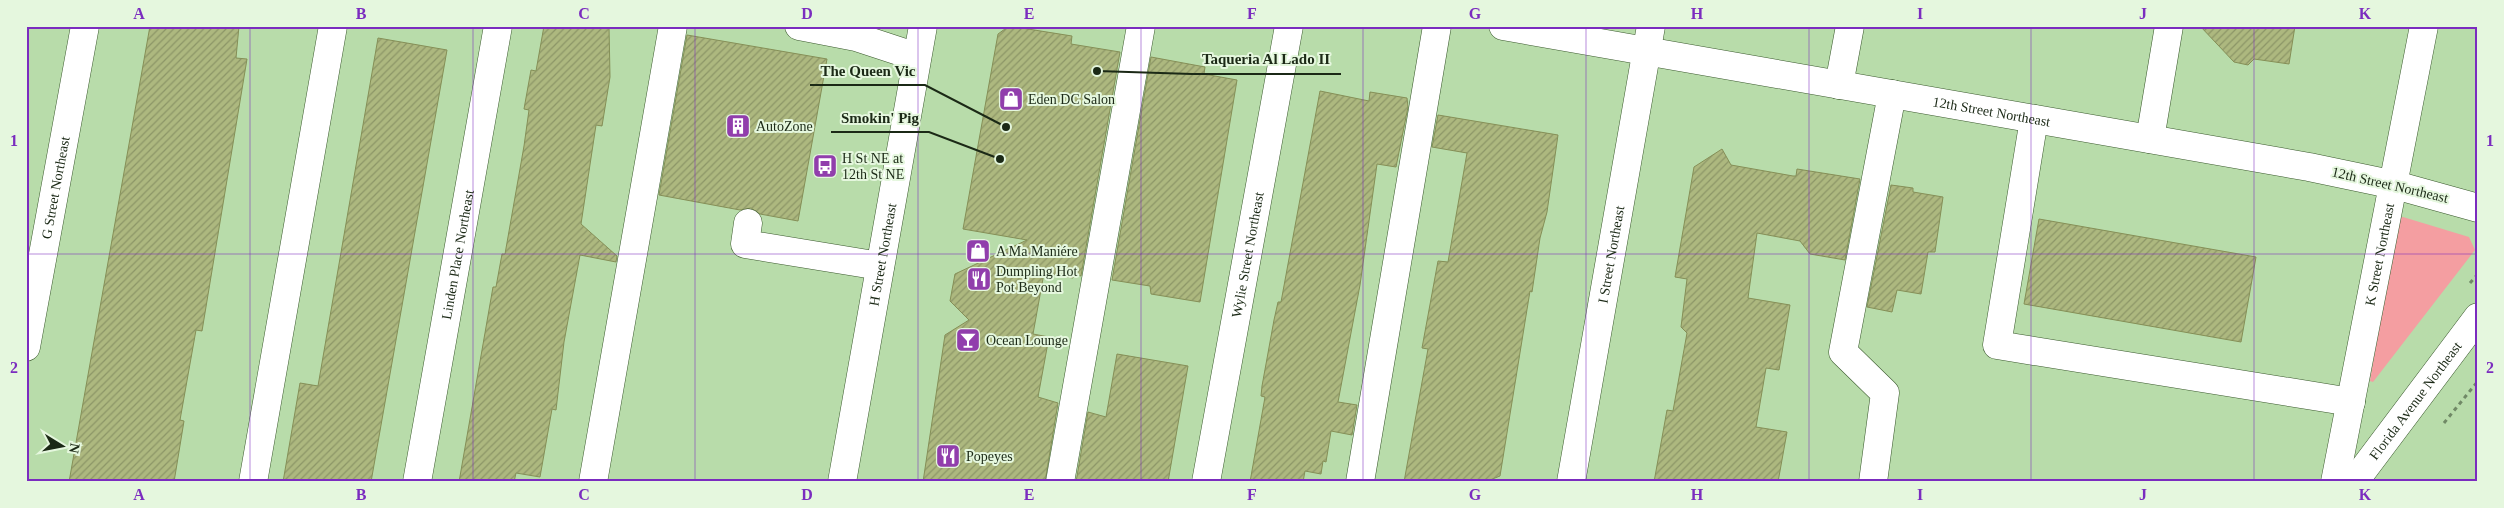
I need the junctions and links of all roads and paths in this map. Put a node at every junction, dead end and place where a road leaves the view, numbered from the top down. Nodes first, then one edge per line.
1 (85, 26) edge
2 (333, 26) edge
3 (498, 26) edge
4 (673, 26) edge
5 (799, 26) edge
6 (923, 26) edge
7 (1140, 26) edge
8 (1289, 26) edge
9 (1437, 26) edge
10 (1503, 26) edge
11 (1850, 26) edge
12 (2169, 26) edge
13 (2424, 26) edge
14 (1648, 39) edge
15 (917, 57) junction
16 (1839, 85) junction
17 (1892, 94) junction
18 (2034, 119) junction
19 (2150, 139) junction
20 (2395, 185) junction
21 (2478, 208) edge
22 (748, 223) dead end
23 (880, 266) junction
24 (2478, 318) edge
25 (26, 347) edge
26 (2478, 381) edge
27 (2351, 402) junction
28 (2438, 431) dead end
29 (253, 482) edge
30 (417, 482) edge
31 (593, 482) edge
32 (842, 482) edge
33 (1060, 482) edge
34 (1206, 482) edge
35 (1360, 482) edge
36 (1571, 482) edge
37 (1873, 482) edge
38 (2335, 482) edge
39 (2354, 482) edge

1 - 25 street, G Street Northeast
2 - 29 street
3 - 30 street, Linden Place Northeast
4 - 31 street
5 - 15 street
6 - 15 street, H Street Northeast
7 - 33 street
8 - 34 street, Wylie Street Northeast
9 - 35 street
10 - 14 street, 12th Street Northeast
11 - 16 street
12 - 19 street
13 - 20 street, K Street Northeast
14 - 16 street, 12th Street Northeast
14 - 36 street, I Street Northeast
15 - 23 street, H Street Northeast
16 - 17 street, 12th Street Northeast
17 - 18 street, 12th Street Northeast
17 - 37 street
18 - 19 street, 12th Street Northeast
18 - 27 street
19 - 20 street, 12th Street Northeast
20 - 21 street, 12th Street Northeast
20 - 27 street, K Street Northeast
22 - 23 street
23 - 32 street, H Street Northeast
24 - 39 street, Florida Avenue Northeast
26 - 28 path
27 - 38 street, K Street Northeast

